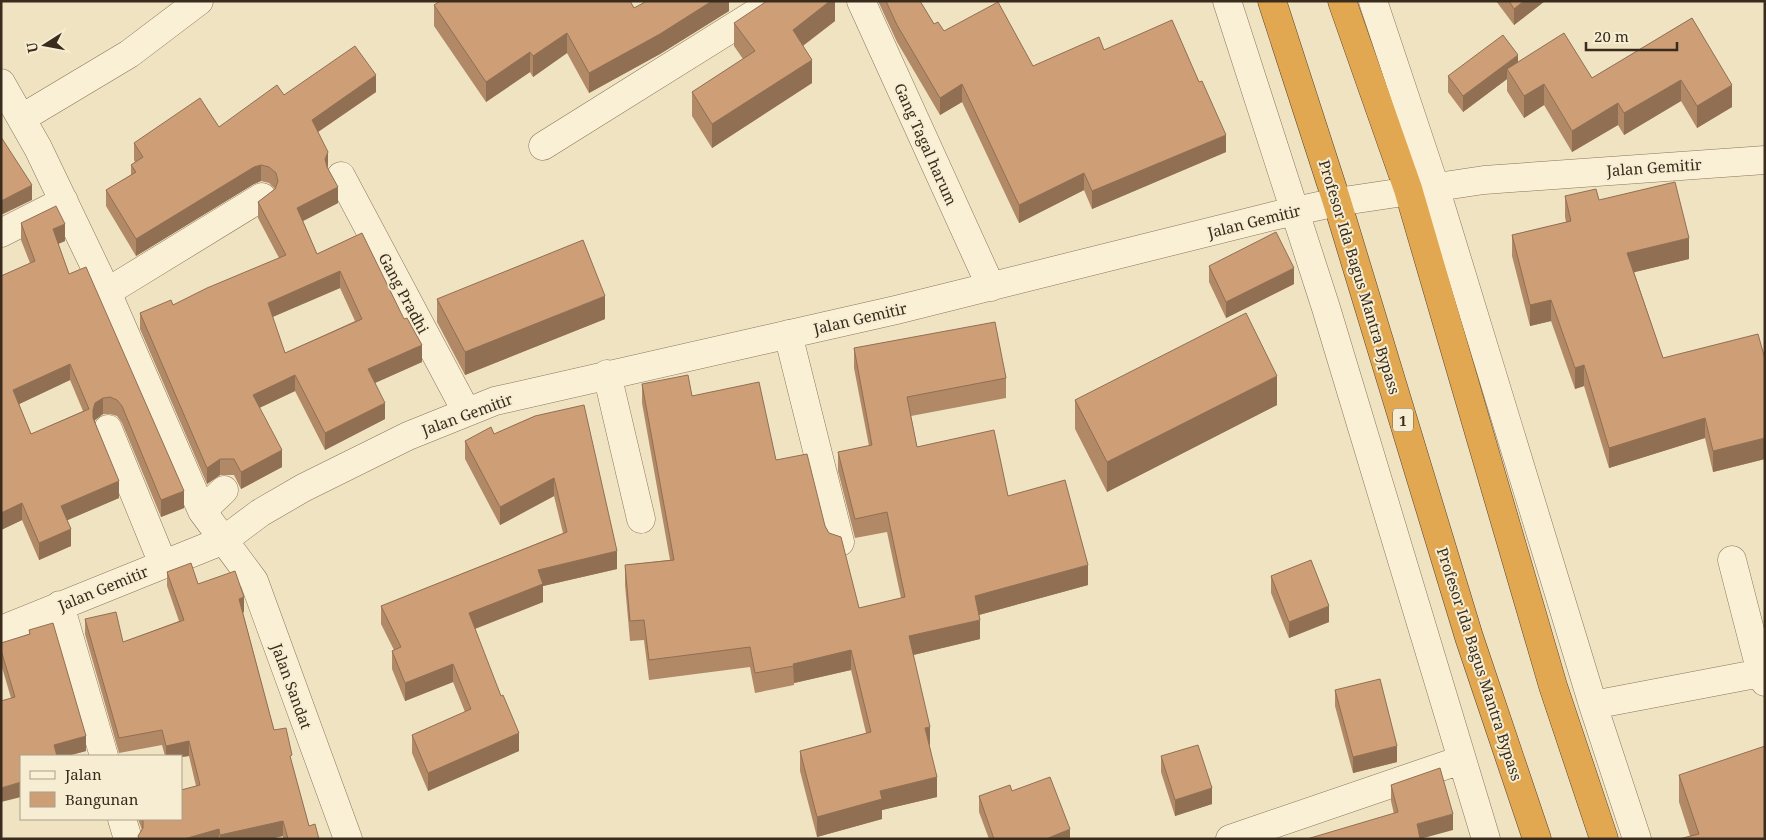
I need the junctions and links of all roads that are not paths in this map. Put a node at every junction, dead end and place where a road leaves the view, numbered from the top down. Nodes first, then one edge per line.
1 (199, 1) edge
2 (775, 1) edge
3 (861, 1) edge
4 (1227, 1) edge
5 (1272, 1) edge
6 (1342, 1) edge
7 (1373, 1) edge
8 (1, 83) edge
9 (22, 118) junction
10 (543, 146) dead end
11 (1765, 160) edge
12 (341, 176) dead end
13 (1435, 187) junction
14 (1408, 189) junction
15 (262, 197) edge
16 (64, 201) junction
17 (1337, 202) junction
18 (1295, 211) junction
19 (1, 233) edge
20 (991, 287) junction
21 (107, 292) junction
22 (788, 334) junction
23 (607, 374) junction
24 (466, 411) junction
25 (108, 429) dead end
26 (224, 490) dead end
27 (202, 511) junction
28 (641, 520) dead end
29 (224, 540) junction
30 (840, 542) edge
31 (1732, 560) dead end
32 (162, 564) junction
33 (60, 605) junction
34 (1, 630) edge
35 (1763, 677) edge
36 (1593, 706) junction
37 (104, 755) edge
38 (1461, 760) junction
39 (122, 820) edge
40 (128, 839) edge
41 (348, 839) edge
42 (1230, 839) edge
43 (1486, 839) edge
44 (1537, 839) edge
45 (1604, 839) edge
46 (1637, 839) edge

1 - 9 street
2 - 10 street
3 - 20 street, Gang Tagal harum
4 - 18 street
5 - 17 highway, Profesor Ida Bagus Mantra Bypass / 1
6 - 14 highway
7 - 13 street
8 - 9 street, Jalan Sandat
9 - 16 street, Jalan Sandat
11 - 13 street, Jalan Gemitir
12 - 24 street, Gang Pradhi
13 - 14 street, Jalan Gemitir
13 - 36 street
14 - 17 street, Jalan Gemitir
14 - 45 highway
15 - 21 street
16 - 19 street
16 - 21 street, Jalan Sandat
17 - 18 street, Jalan Gemitir
17 - 44 highway, Profesor Ida Bagus Mantra Bypass / 1
18 - 20 street, Jalan Gemitir
18 - 38 street
20 - 22 street, Jalan Gemitir
21 - 27 street, Jalan Sandat
22 - 23 street, Jalan Gemitir
22 - 30 street
23 - 24 street, Jalan Gemitir
23 - 28 street
24 - 29 street, Jalan Gemitir
25 - 32 street
26 - 27 street
27 - 29 street, Jalan Sandat
29 - 32 street, Jalan Gemitir
29 - 41 street, Jalan Sandat
31 - 35 street
32 - 33 street, Jalan Gemitir
33 - 34 street, Jalan Gemitir
33 - 37 street
35 - 36 street
36 - 46 street
38 - 42 street
38 - 43 street
39 - 40 street

